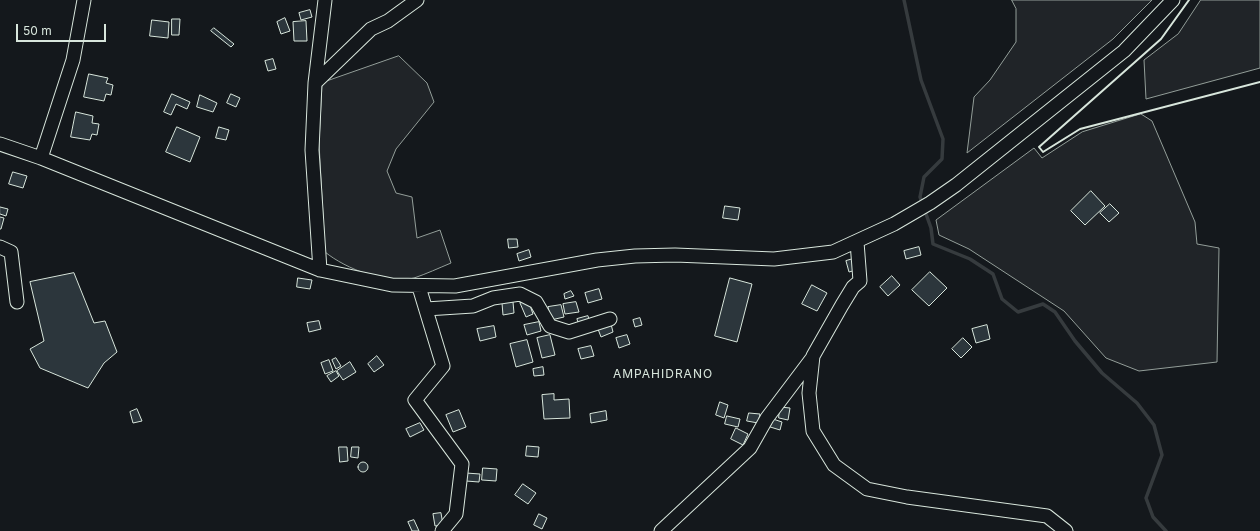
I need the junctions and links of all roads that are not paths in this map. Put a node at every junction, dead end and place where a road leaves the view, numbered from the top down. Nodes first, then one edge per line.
1 (84, 0) edge
2 (325, 0) edge
3 (417, 0) edge
4 (1173, 0) edge
5 (314, 83) junction
6 (0, 144) edge
7 (41, 158) junction
8 (857, 242) junction
9 (0, 247) edge
10 (320, 270) junction
11 (419, 287) junction
12 (17, 302) dead end
13 (426, 309) junction
14 (610, 319) dead end
15 (813, 356) junction
16 (442, 531) edge
17 (661, 531) edge
18 (1066, 531) edge

1 - 7 street
2 - 5 street
3 - 5 street
4 - 8 street
5 - 10 street
6 - 7 street
7 - 10 street
8 - 11 street
8 - 15 street
9 - 12 street
10 - 11 street
11 - 13 street
13 - 14 street
13 - 16 street
15 - 17 street
15 - 18 street

